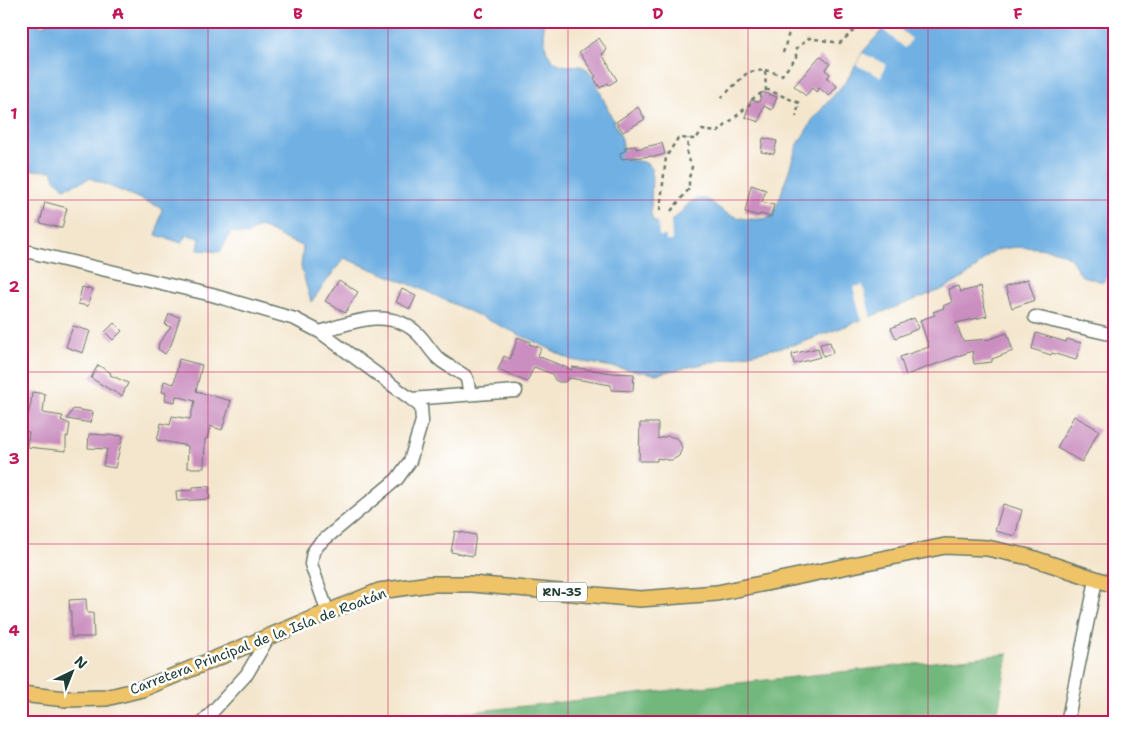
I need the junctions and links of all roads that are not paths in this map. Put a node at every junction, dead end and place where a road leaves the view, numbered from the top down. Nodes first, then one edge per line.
1 (21, 250) edge
2 (1035, 317) dead end
3 (320, 332) junction
4 (1114, 335) edge
5 (516, 391) dead end
6 (470, 394) junction
7 (411, 399) junction
8 (1096, 580) junction
9 (1114, 585) edge
10 (328, 613) junction
11 (268, 638) junction
12 (21, 694) edge
13 (202, 723) edge
14 (1067, 723) edge

1 - 3 street
2 - 4 street
3 - 6 street
3 - 7 street
5 - 6 street
6 - 7 street
7 - 10 street
8 - 9 main road, Carretera Principal de la Isla de Roatán / RN-35
8 - 10 main road, Carretera Principal de la Isla de Roatán / RN-35
8 - 14 street
10 - 11 main road, Carretera Principal de la Isla de Roatán / RN-35
11 - 12 main road, Carretera Principal de la Isla de Roatán / RN-35
11 - 13 street

